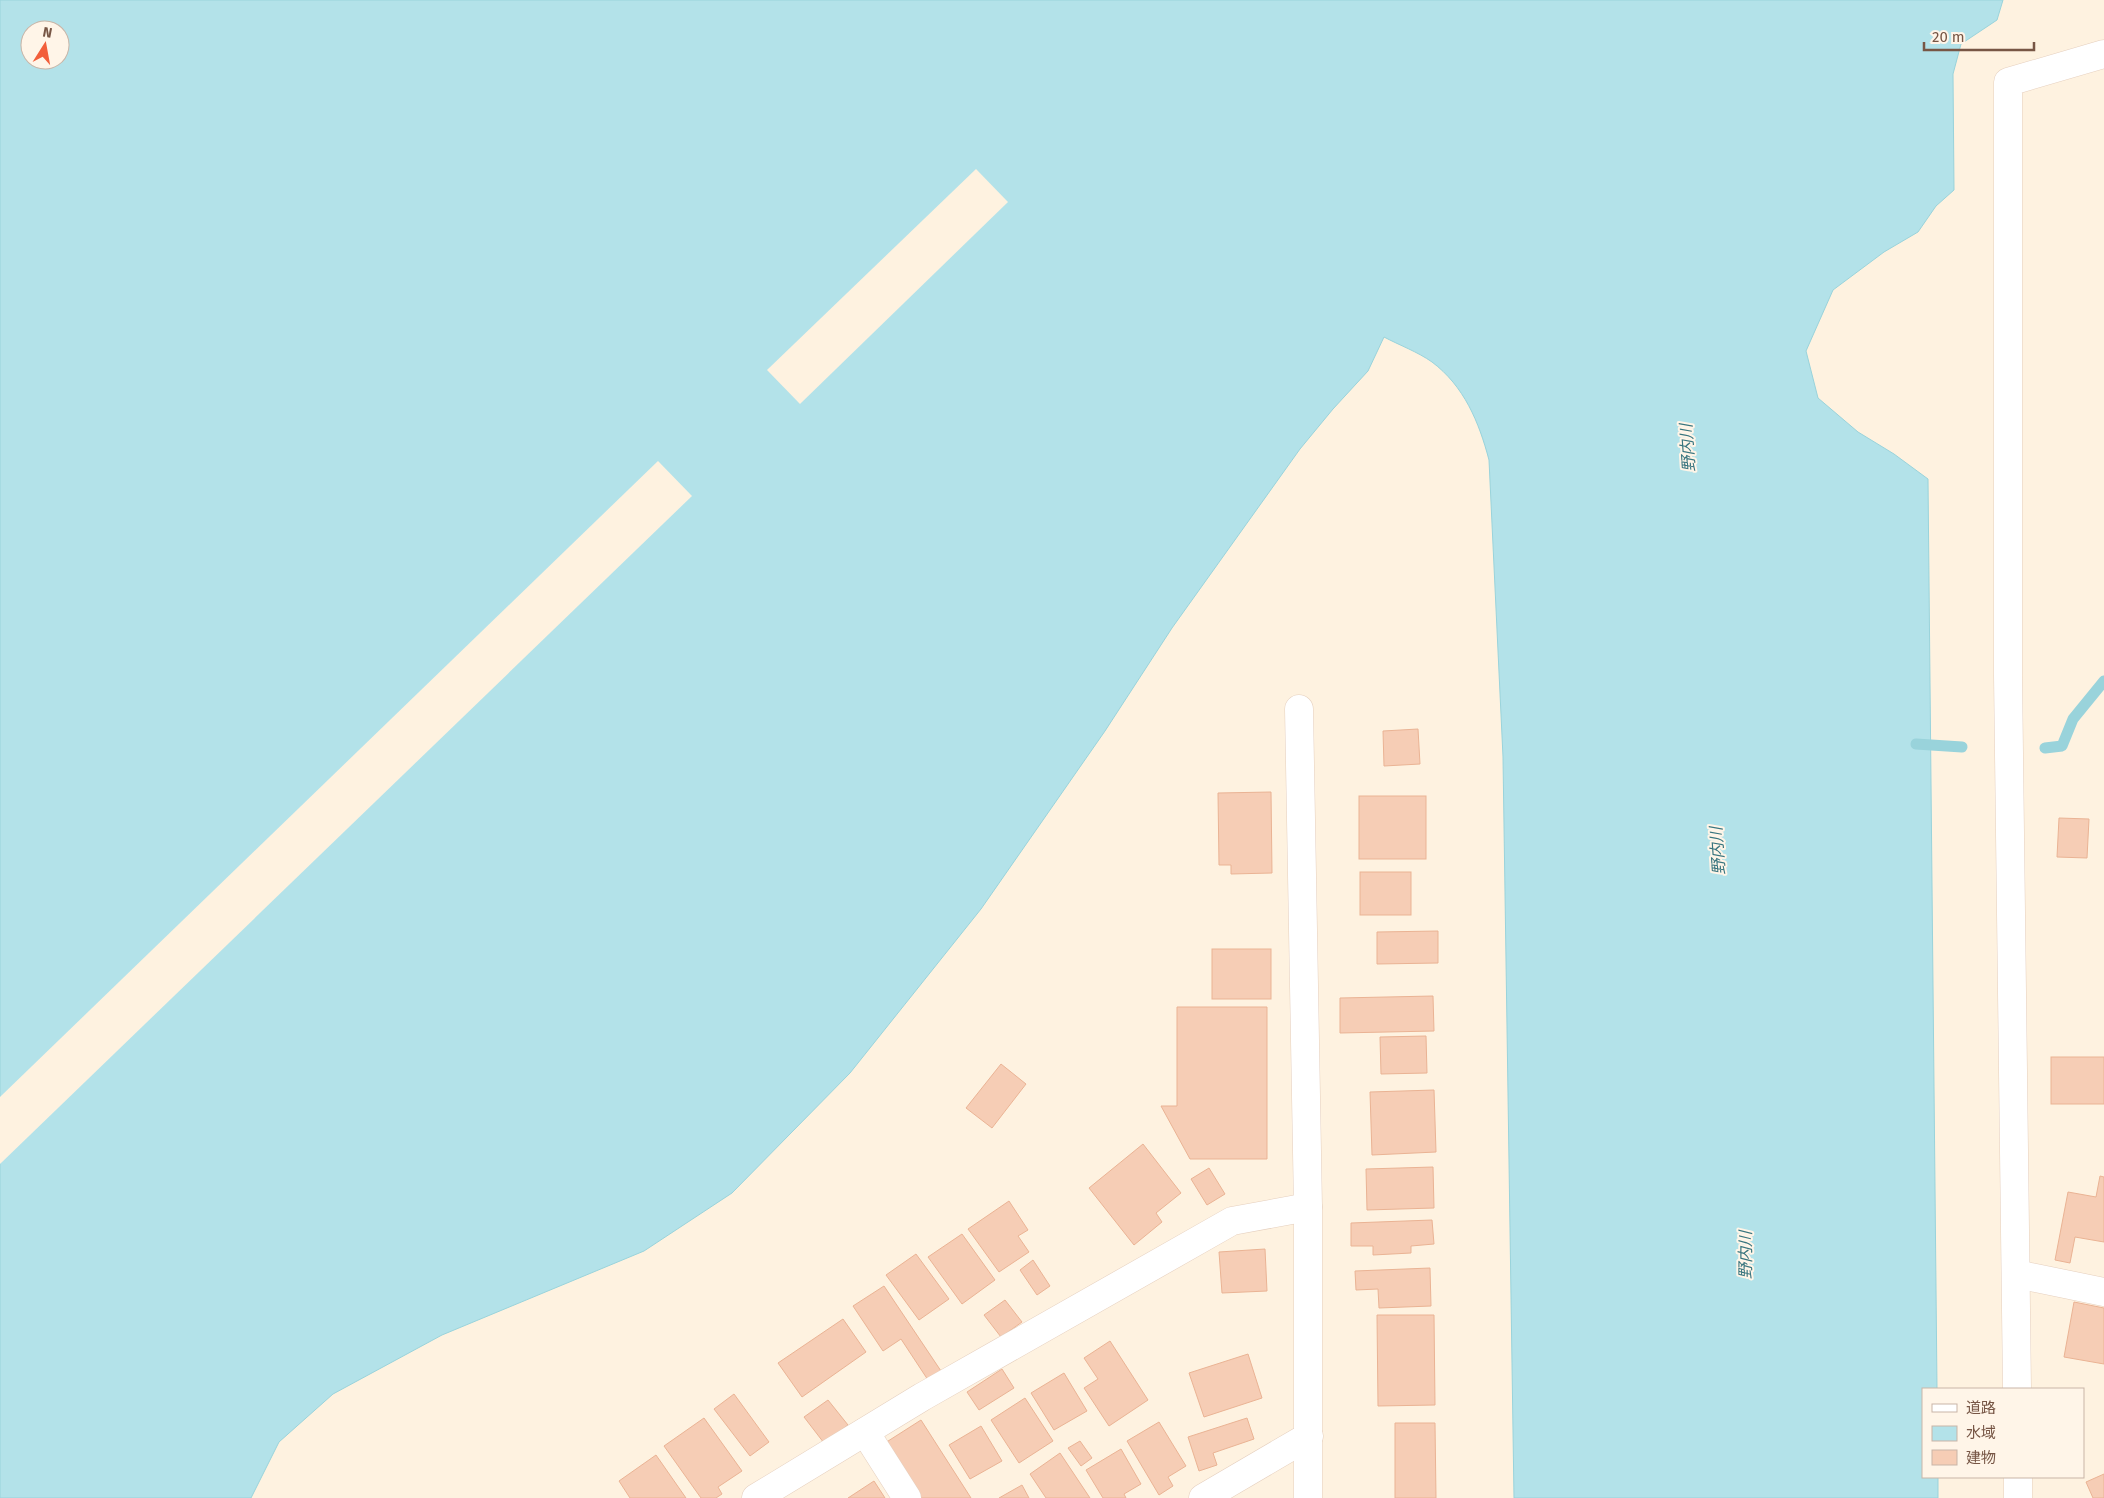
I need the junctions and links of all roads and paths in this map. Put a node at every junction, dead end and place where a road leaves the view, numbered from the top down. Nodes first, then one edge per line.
1 (2104, 54) edge
2 (1299, 709) dead end
3 (1308, 1207) junction
4 (2016, 1274) junction
5 (2104, 1292) edge
6 (2017, 1388) edge
7 (865, 1432) junction
8 (1309, 1436) junction
9 (2018, 1478) edge
10 (756, 1498) edge
11 (907, 1498) edge
12 (1203, 1498) edge
13 (1308, 1498) edge
14 (2019, 1498) edge

1 - 4 street
2 - 3 street
3 - 7 street
3 - 8 street
4 - 5 street
4 - 6 street
7 - 10 street
7 - 11 street
8 - 12 street
8 - 13 street
9 - 14 street

